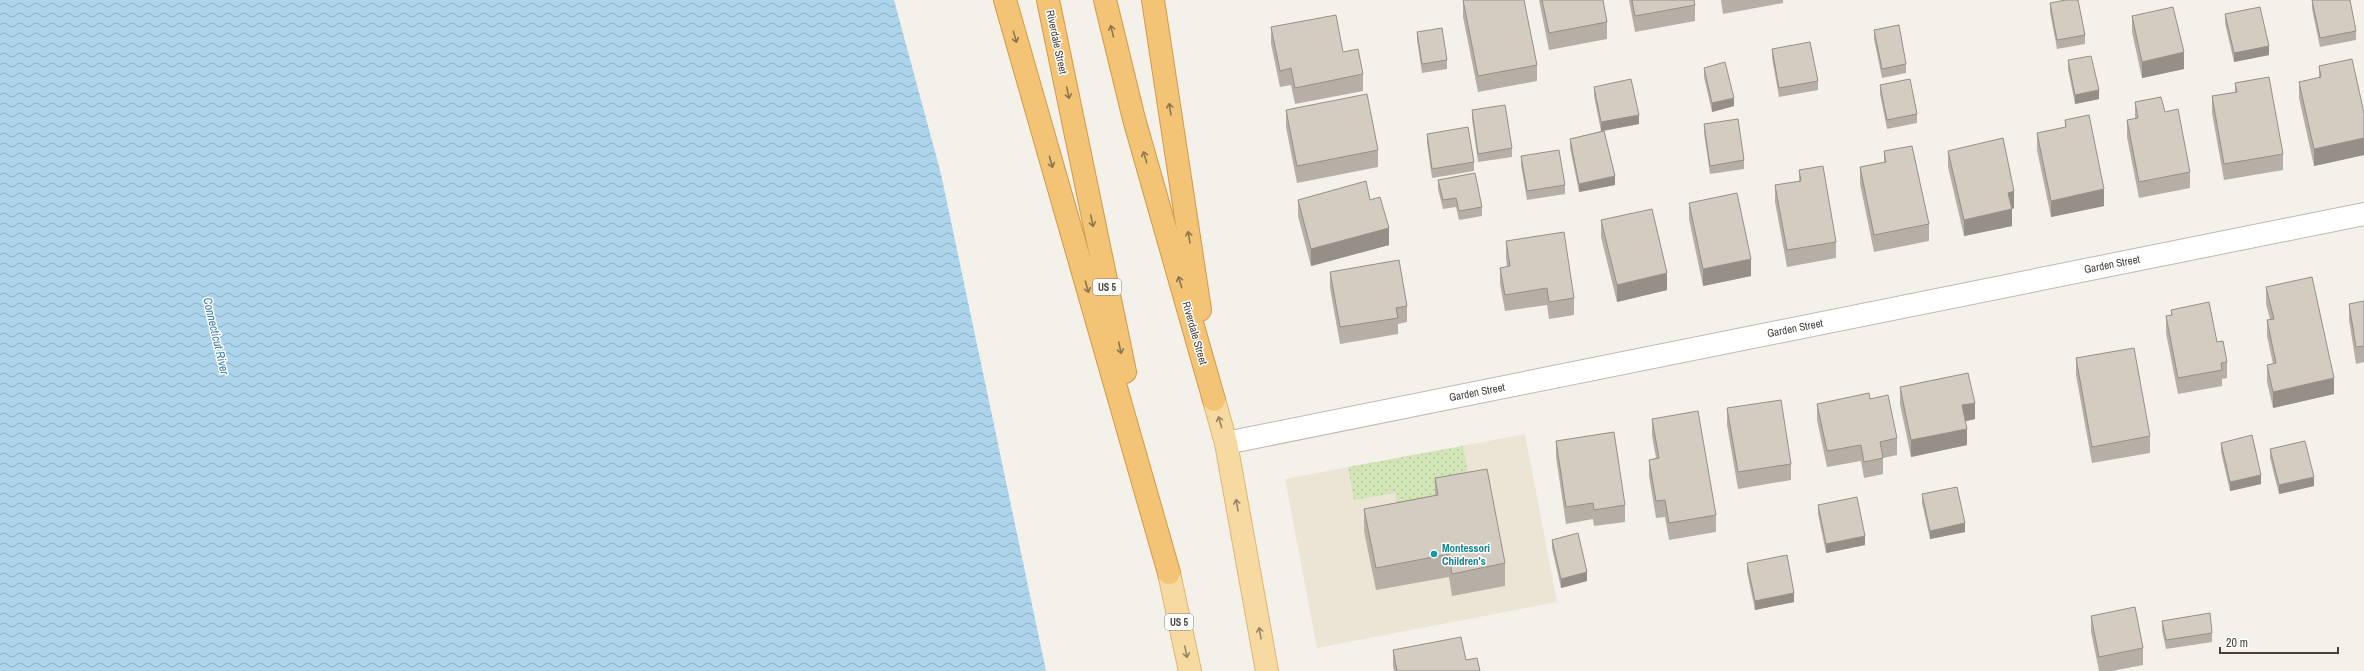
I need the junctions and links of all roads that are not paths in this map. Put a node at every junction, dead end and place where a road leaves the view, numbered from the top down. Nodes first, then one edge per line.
1 (1005, 0) edge
2 (1048, 0) edge
3 (1104, 0) edge
4 (1153, 0) edge
5 (2364, 214) edge
6 (1214, 400) junction
7 (1226, 443) junction
8 (1169, 572) junction
9 (1190, 671) edge
10 (1267, 671) edge

1 -> 8 highway
2 -> 8 highway, Riverdale Street / US 5
6 -> 3 highway, Riverdale Street
6 -> 4 highway
5 - 7 street, Garden Street
7 -> 6 main road, Riverdale Street
10 -> 7 main road, Riverdale Street
8 -> 9 main road, Riverdale Street / US 5

